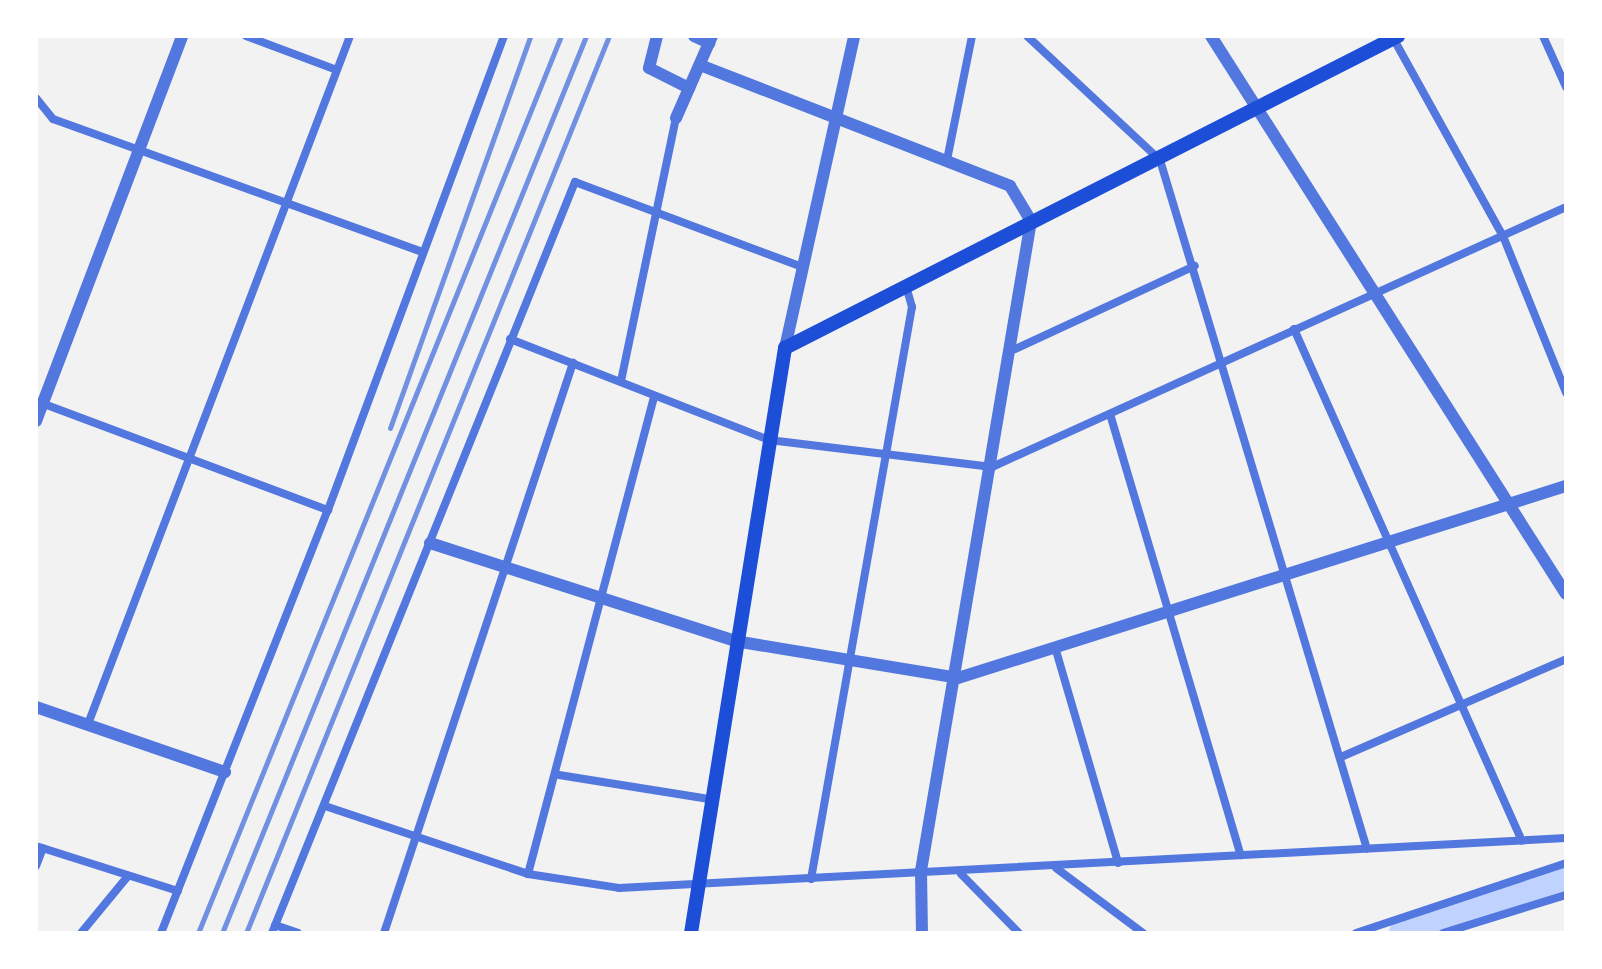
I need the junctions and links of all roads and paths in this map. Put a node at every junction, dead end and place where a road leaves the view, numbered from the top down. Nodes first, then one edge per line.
1 (182, 36) edge
2 (246, 36) edge
3 (350, 36) edge
4 (504, 36) edge
5 (657, 36) edge
6 (694, 36) edge
7 (854, 36) edge
8 (972, 36) edge
9 (1027, 36) edge
10 (1211, 36) edge
11 (1543, 36) edge
12 (1394, 37) edge
13 (711, 38) edge
14 (700, 65) junction
15 (337, 70) junction
16 (1566, 87) edge
17 (689, 88) junction
18 (36, 98) edge
19 (1259, 107) junction
20 (38, 109) edge
21 (835, 117) junction
22 (676, 118) joint
23 (138, 153) junction
24 (947, 160) junction
25 (1160, 160) junction
26 (287, 203) junction
27 (1566, 207) edge
28 (654, 210) junction
29 (1031, 221) junction
30 (1503, 236) junction
31 (423, 252) junction
32 (1195, 266) junction
33 (802, 267) junction
34 (906, 286) junction
35 (1376, 291) junction
36 (1294, 329) junction
37 (510, 339) junction
38 (785, 348) junction
39 (1015, 349) junction
40 (1222, 362) junction
41 (573, 363) junction
42 (621, 381) junction
43 (1566, 393) edge
44 (654, 396) junction
45 (39, 403) edge
46 (1110, 414) junction
47 (36, 421) edge
48 (769, 440) junction
49 (886, 453) junction
50 (190, 458) junction
51 (992, 467) junction
52 (1566, 486) edge
53 (1510, 505) junction
54 (328, 510) junction
55 (1390, 542) junction
56 (430, 543) junction
57 (503, 568) junction
58 (1287, 574) junction
59 (1566, 594) edge
60 (604, 601) junction
61 (1169, 611) junction
62 (735, 641) junction
63 (1055, 647) junction
64 (1566, 659) edge
65 (848, 660) junction
66 (958, 678) junction
67 (1464, 703) junction
68 (36, 707) edge
69 (88, 724) junction
70 (1341, 757) junction
71 (225, 772) junction
72 (559, 775) junction
73 (709, 799) junction
74 (325, 806) junction
75 (415, 838) junction
76 (1566, 838) edge
77 (1522, 841) junction
78 (39, 847) edge
79 (1367, 849) junction
80 (1241, 855) junction
81 (1118, 863) junction
82 (1566, 863) edge
83 (36, 866) edge
84 (1056, 868) junction
85 (921, 871) junction
86 (528, 874) junction
87 (961, 874) junction
88 (128, 876) junction
89 (811, 879) junction
90 (698, 886) junction
91 (178, 891) junction
92 (1566, 895) edge
93 (274, 929) edge
94 (81, 933) edge
95 (161, 933) edge
96 (298, 933) edge
97 (384, 933) edge
98 (691, 933) edge
99 (922, 933) edge
100 (1019, 933) edge
101 (1143, 933) edge
102 (1356, 933) edge
103 (1443, 933) edge

1 - 23 street
2 - 15 street
3 - 15 street
4 - 31 street
5 - 17 street
6 - 13 street
7 - 21 street
8 - 24 street
9 - 25 street
10 - 19 street
11 - 16 street
12 - 19 main road
12 - 30 street
13 - 14 street
14 - 17 street
14 - 21 street
15 - 26 street
17 - 22 street
18 - 20 street
19 - 25 main road
19 - 35 street
20 - 23 street
21 - 24 street
21 - 33 street
22 - 28 street
23 - 26 street
23 - 45 street
24 - 29 street
25 - 29 main road
25 - 32 street
26 - 31 street
26 - 50 street
27 - 30 street
28 - 33 street
28 - 37 street
28 - 42 street
29 - 34 main road
29 - 39 street
30 - 35 street
30 - 43 street
31 - 54 street
32 - 39 street
32 - 40 street
33 - 38 street
34 - 38 main road
34 - 49 street
35 - 36 street
35 - 53 street
36 - 40 street
36 - 55 street
37 - 41 street
37 - 56 street
38 - 48 main road
39 - 51 street
40 - 46 street
40 - 58 street
41 - 42 street
41 - 57 street
42 - 44 street
44 - 48 street
44 - 60 street
45 - 47 street
45 - 50 street
46 - 51 street
46 - 61 street
48 - 49 street
48 - 62 main road
49 - 51 street
49 - 65 street
50 - 54 street
50 - 69 street
51 - 66 street
52 - 53 street
53 - 55 street
53 - 59 street
54 - 71 street
55 - 58 street
55 - 67 street
56 - 57 street
56 - 74 street
57 - 60 street
57 - 75 street
58 - 61 street
58 - 70 street
60 - 62 street
60 - 72 street
61 - 63 street
61 - 80 street
62 - 65 street
62 - 73 main road
63 - 66 street
63 - 81 street
64 - 67 street
65 - 66 street
65 - 89 street
66 - 85 street
67 - 70 street
67 - 77 street
68 - 69 street
69 - 71 street
70 - 79 street
71 - 91 street
72 - 73 street
72 - 86 street
73 - 90 main road
74 - 75 street
74 - 93 street
75 - 86 street
75 - 97 street
76 - 77 street
77 - 79 street
78 - 83 street
78 - 88 street
79 - 80 street
80 - 81 street
81 - 84 street
82 - 102 street
84 - 87 street
84 - 101 street
85 - 87 street
85 - 89 street
85 - 99 street
86 - 90 street
87 - 100 street
88 - 91 street
88 - 94 street
89 - 90 street
90 - 98 main road
91 - 95 street
92 - 103 street
93 - 96 street

